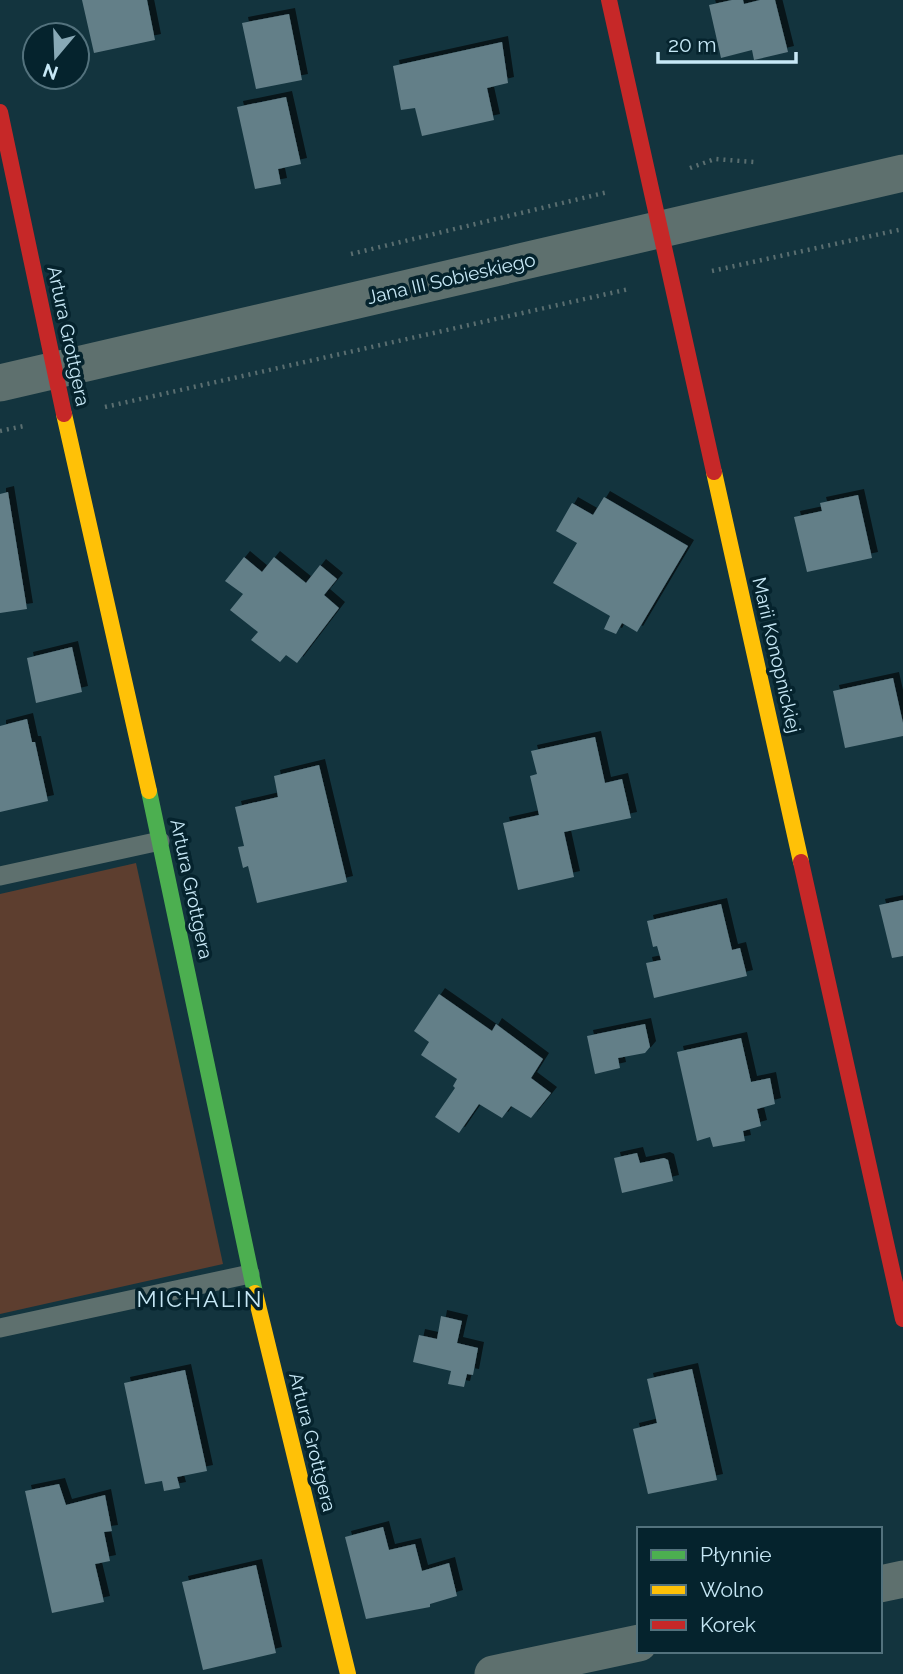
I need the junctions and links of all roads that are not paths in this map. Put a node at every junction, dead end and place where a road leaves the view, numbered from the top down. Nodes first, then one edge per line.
1 (610, 0) edge
2 (0, 112) edge
3 (903, 173) edge
4 (660, 228) junction
5 (54, 371) junction
6 (0, 383) edge
7 (160, 841) junction
8 (0, 876) edge
9 (250, 1274) junction
10 (903, 1319) edge
11 (0, 1328) edge
12 (903, 1579) edge
13 (882, 1584) edge
14 (637, 1643) edge
15 (348, 1674) edge
16 (493, 1674) edge

1 - 4 street, Marii Konopnickiej
2 - 5 street, Artura Grottgera
3 - 4 street, Jana III Sobieskiego
4 - 5 street, Jana III Sobieskiego
4 - 10 street, Marii Konopnickiej
5 - 6 street, Jana III Sobieskiego
5 - 7 street, Artura Grottgera
7 - 8 lane
7 - 9 street, Artura Grottgera
9 - 11 lane
9 - 15 street, Artura Grottgera
12 - 13 street
14 - 16 street

